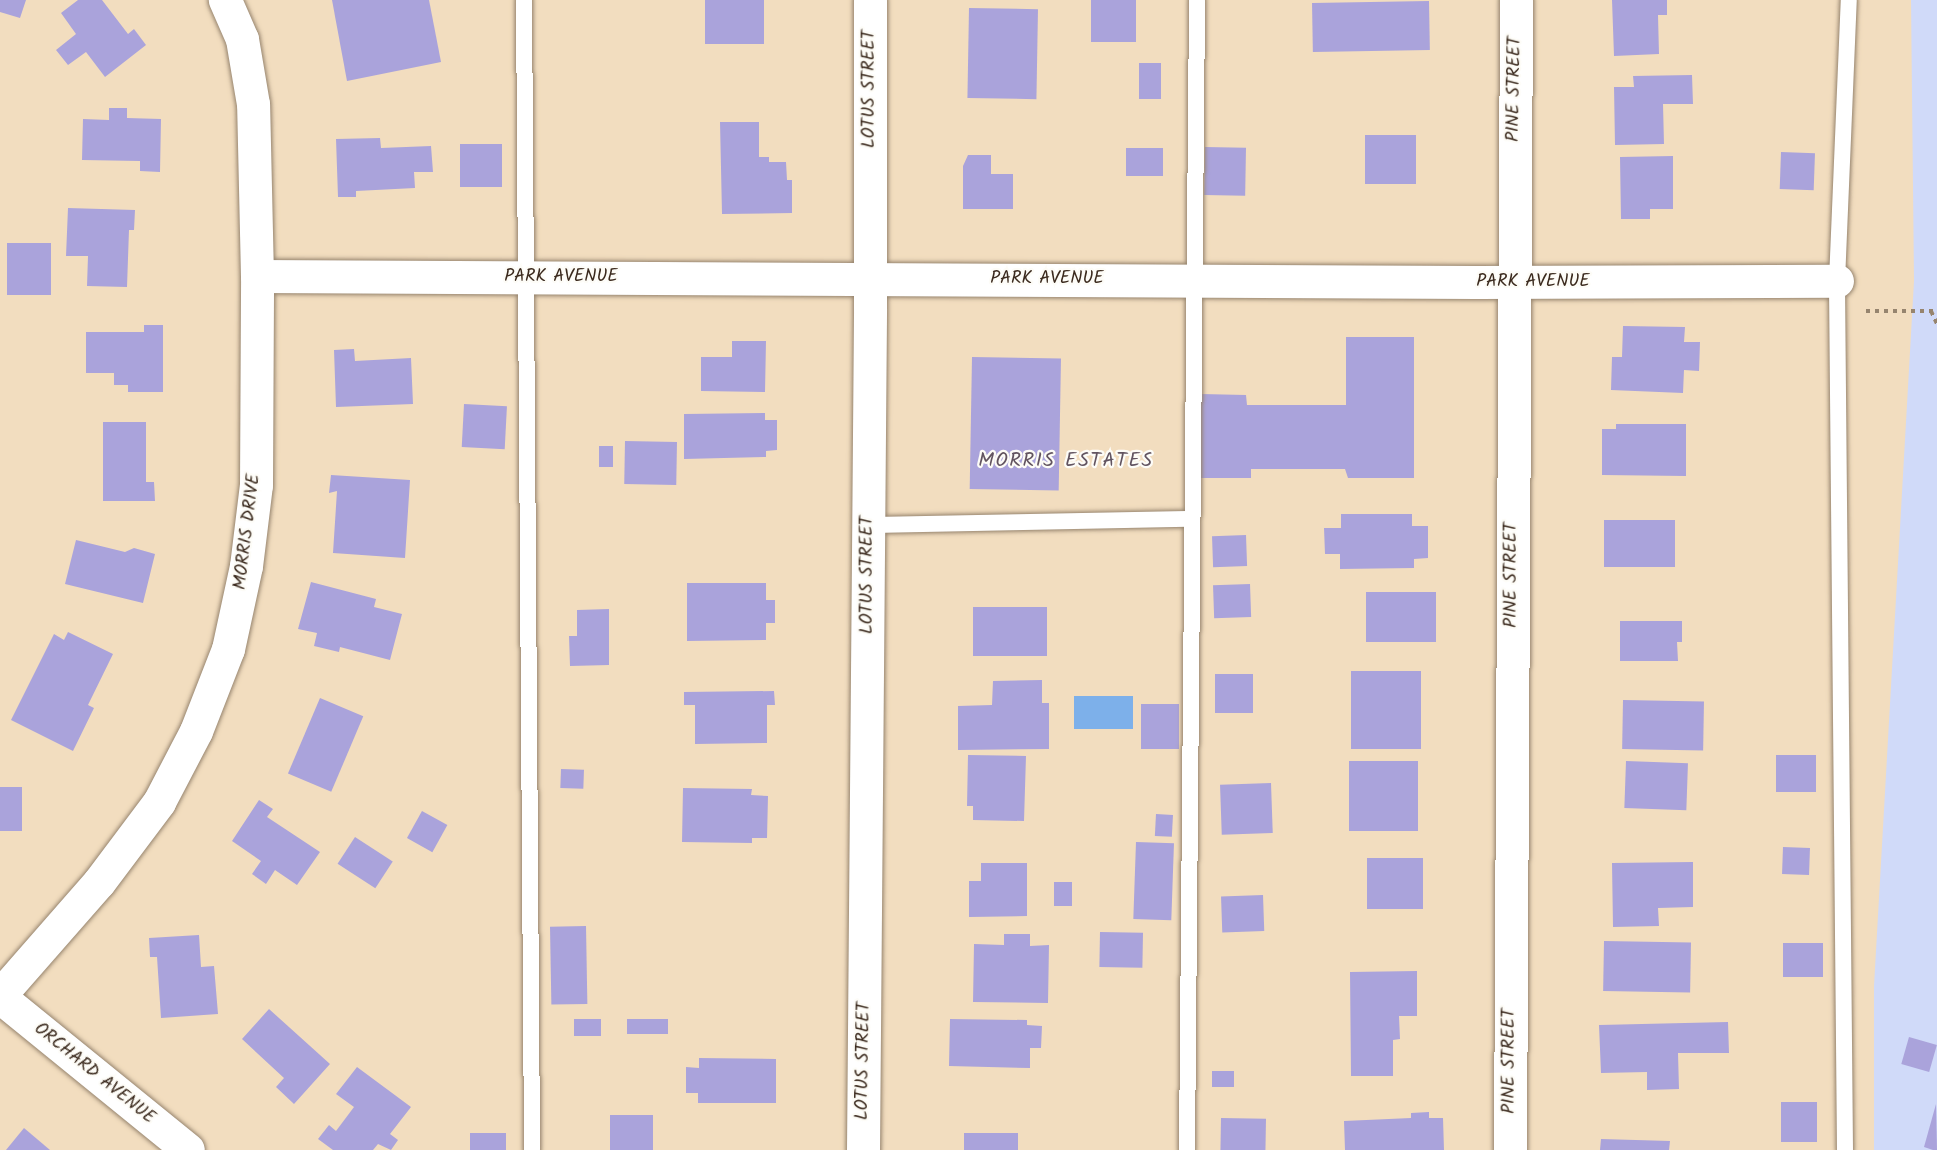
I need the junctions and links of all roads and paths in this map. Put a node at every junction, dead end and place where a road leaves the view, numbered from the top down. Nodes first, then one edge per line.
1 (225, 0) edge
2 (524, 0) edge
3 (870, 0) edge
4 (1197, 0) edge
5 (1516, 0) edge
6 (1849, 0) edge
7 (257, 276) junction
8 (524, 277) junction
9 (870, 278) junction
10 (1195, 280) junction
11 (1513, 282) junction
12 (1837, 296) junction
13 (1931, 311) junction
14 (1937, 311) edge
15 (1937, 324) edge
16 (1192, 519) junction
17 (868, 525) junction
18 (0, 996) edge
19 (188, 1150) edge
20 (532, 1150) edge
21 (863, 1150) edge
22 (1187, 1150) edge
23 (1510, 1150) edge
24 (1845, 1150) edge

1 - 7 street, MORRIS DRIVE
2 - 8 lane
3 - 9 street, LOTUS STREET
4 - 10 lane
5 - 11 street, PINE STREET
6 - 12 lane
7 - 8 street, PARK AVENUE
7 - 18 street, MORRIS DRIVE
8 - 9 street, PARK AVENUE
8 - 20 lane
9 - 10 street, PARK AVENUE
9 - 17 street, LOTUS STREET
10 - 11 street, PARK AVENUE
10 - 16 lane
11 - 12 street, PARK AVENUE
11 - 23 street, PINE STREET
12 - 13 path
12 - 24 lane
13 - 14 path
13 - 15 path
16 - 17 lane
16 - 22 lane
17 - 21 street, LOTUS STREET
18 - 19 street, ORCHARD AVENUE

